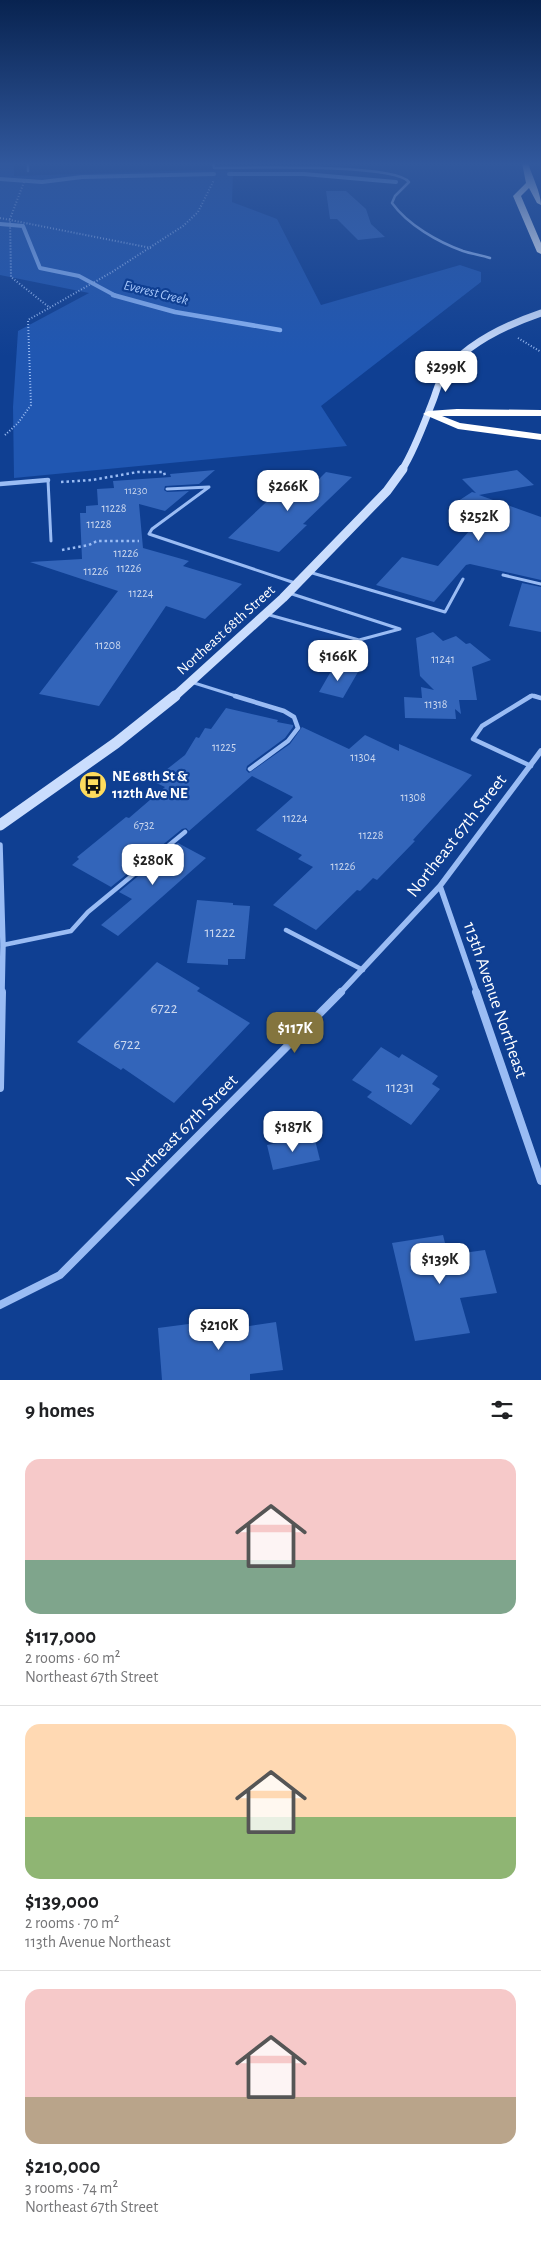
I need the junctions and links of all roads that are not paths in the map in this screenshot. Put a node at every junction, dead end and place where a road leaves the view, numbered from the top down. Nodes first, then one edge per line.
1 (422, 227) edge
2 (530, 227) edge
3 (541, 252) edge
4 (490, 258) dead end
5 (538, 314) edge
6 (541, 413) edge
7 (428, 414) junction
8 (541, 437) edge
9 (48, 480) joint
10 (0, 484) edge
11 (167, 489) road end
12 (51, 541) road end
13 (309, 572) junction
14 (502, 574) dead end
15 (463, 579) dead end
16 (297, 584) junction
17 (541, 584) edge
18 (288, 593) junction
19 (266, 614) junction
20 (191, 682) junction
21 (541, 698) edge
22 (541, 751) edge
23 (531, 766) junction
24 (250, 770) dead end
25 (0, 824) edge
26 (185, 832) dead end
27 (0, 845) edge
28 (440, 886) junction
29 (1, 922) edge
30 (286, 930) dead end
31 (3, 945) junction
32 (363, 970) junction
33 (0, 1088) edge
34 (541, 1181) edge
35 (0, 1305) edge

1 - 4 street
2 - 3 highway
5 - 7 main road, Northeast 68th Street
6 - 7 highway
7 - 8 highway
7 - 13 main road, Northeast 68th Street
9 - 10 street
9 - 12 lane
11 - 16 lane
13 - 15 lane
13 - 16 main road, Northeast 68th Street
14 - 17 lane
16 - 18 main road, Northeast 68th Street
18 - 19 main road, Northeast 68th Street
18 - 19 lane
19 - 20 main road, Northeast 68th Street
20 - 24 lane
20 - 25 main road, Northeast 68th Street
21 - 23 lane
22 - 23 street, Northeast 67th Street
23 - 28 street, Northeast 67th Street
26 - 31 lane
27 - 29 street
28 - 32 street, Northeast 67th Street
28 - 34 street, 113th Avenue Northeast
29 - 31 street
30 - 32 lane
31 - 33 street
32 - 35 street, Northeast 67th Street

